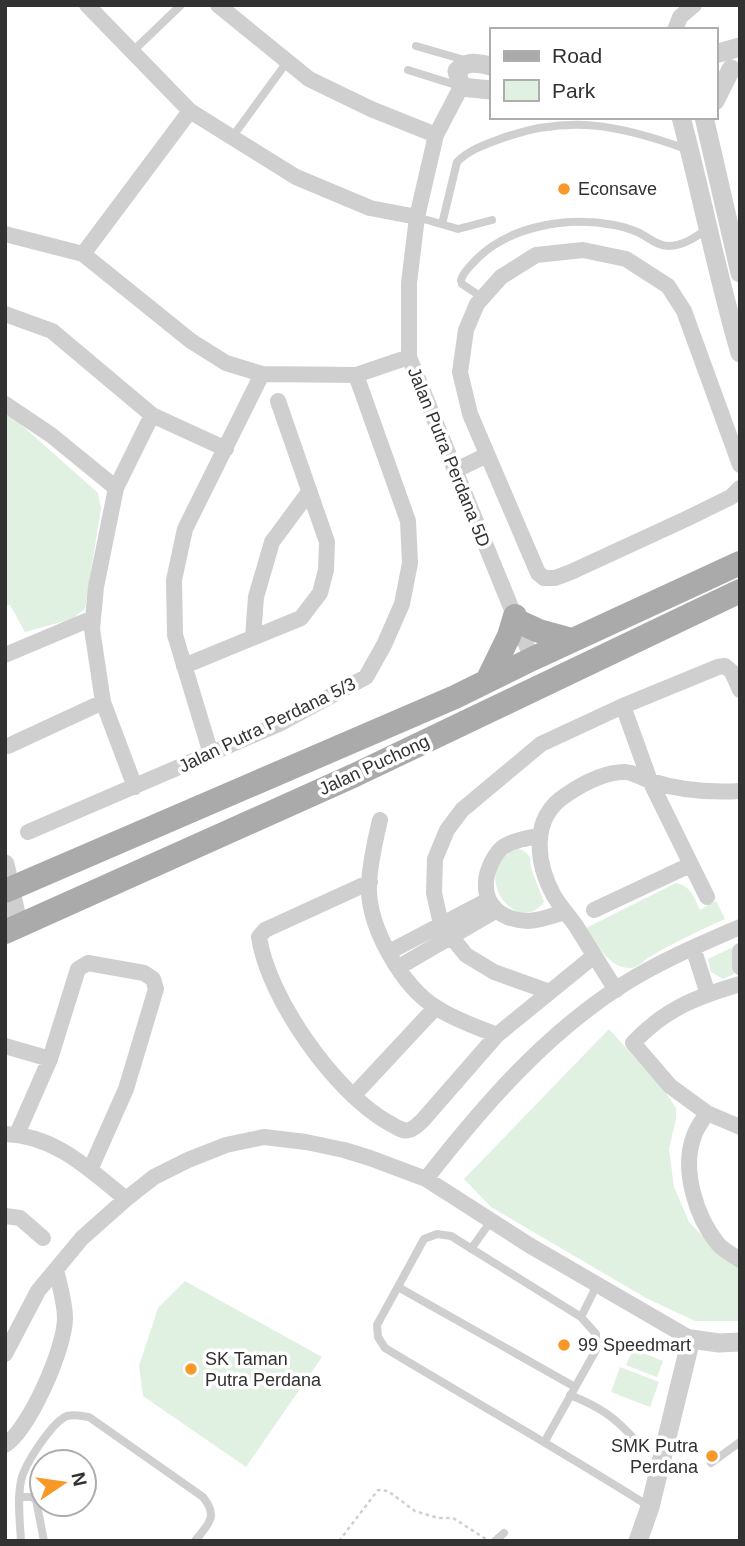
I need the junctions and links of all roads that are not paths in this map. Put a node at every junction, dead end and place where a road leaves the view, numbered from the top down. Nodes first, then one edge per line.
1 (87, 5) edge
2 (181, 5) edge
3 (218, 5) edge
4 (692, 6) edge
5 (676, 28) edge
6 (416, 46) dead end
7 (740, 47) edge
8 (132, 52) junction
9 (717, 53) edge
10 (287, 62) junction
11 (471, 62) junction
12 (490, 66) edge
13 (408, 69) dead end
14 (729, 69) edge
15 (461, 87) junction
16 (490, 90) edge
17 (717, 96) edge
18 (190, 111) junction
19 (672, 119) edge
20 (707, 123) edge
21 (685, 133) edge
22 (436, 135) junction
23 (233, 136) junction
24 (418, 217) junction
25 (492, 220) dead end
26 (442, 224) junction
27 (708, 229) junction
28 (5, 234) edge
29 (83, 254) junction
30 (740, 273) edge
31 (483, 298) junction
32 (5, 314) edge
33 (735, 321) edge
34 (740, 353) edge
35 (409, 357) junction
36 (262, 374) junction
37 (356, 375) junction
38 (278, 401) dead end
39 (5, 404) edge
40 (152, 415) junction
41 (226, 449) junction
42 (487, 455) junction
43 (740, 465) edge
44 (454, 471) junction
45 (116, 488) junction
46 (740, 488) edge
47 (309, 492) junction
48 (740, 563) edge
49 (740, 591) edge
50 (93, 618) junction
51 (516, 618) junction
52 (253, 637) junction
53 (572, 640) junction
54 (616, 651) junction
55 (5, 655) edge
56 (532, 659) junction
57 (184, 666) junction
58 (487, 681) junction
59 (740, 690) edge
60 (103, 702) junction
61 (623, 706) junction
62 (474, 718) junction
63 (8, 746) dead end
64 (211, 754) junction
65 (650, 781) junction
66 (135, 787) junction
67 (740, 791) edge
68 (380, 820) dead end
69 (29, 832) dead end
70 (540, 836) junction
71 (5, 864) edge
72 (690, 865) junction
73 (370, 882) junction
74 (8, 890) edge
75 (707, 897) dead end
76 (491, 905) junction
77 (594, 910) dead end
78 (565, 912) junction
79 (740, 927) edge
80 (12, 929) edge
81 (446, 930) junction
82 (692, 948) junction
83 (740, 951) edge
84 (389, 952) junction
85 (594, 956) junction
86 (399, 967) junction
87 (740, 967) edge
88 (740, 984) edge
89 (616, 990) junction
90 (550, 992) junction
91 (708, 993) junction
92 (436, 1007) junction
93 (497, 1035) junction
94 (5, 1046) edge
95 (50, 1059) junction
96 (353, 1096) junction
97 (707, 1112) junction
98 (740, 1126) edge
99 (11, 1134) edge
100 (90, 1170) junction
101 (426, 1179) junction
102 (126, 1199) junction
103 (5, 1216) edge
104 (491, 1221) junction
105 (43, 1238) dead end
106 (471, 1249) junction
107 (740, 1260) edge
108 (56, 1269) junction
109 (597, 1285) junction
110 (398, 1287) junction
111 (581, 1317) junction
112 (691, 1339) junction
113 (740, 1342) edge
114 (5, 1354) edge
115 (573, 1391) junction
116 (545, 1441) junction
117 (636, 1441) dead end
118 (740, 1442) edge
119 (5, 1445) edge
120 (711, 1463) dead end
121 (19, 1497) junction
122 (650, 1507) junction
123 (504, 1533) dead end
124 (21, 1541) edge
125 (44, 1541) edge
126 (195, 1541) edge
127 (495, 1541) edge
128 (638, 1541) edge

1 - 8 street
2 - 8 lane
3 - 10 street
4 - 5 street
6 - 11 lane
7 - 9 street
8 - 18 street
10 - 22 street
10 - 23 lane
11 - 12 street
11 - 15 street
13 - 15 lane
14 - 17 street
15 - 16 street
15 - 22 street, Jalan Putra Perdana 5D
18 - 23 street
18 - 29 street
19 - 21 street
20 - 30 street
21 - 26 lane
21 - 27 street
22 - 24 street, Jalan Putra Perdana 5D
23 - 24 street
24 - 26 lane
24 - 35 street, Jalan Putra Perdana 5D
25 - 26 lane
27 - 31 lane
27 - 33 street
28 - 29 street
29 - 36 street
31 - 42 street
31 - 43 street
32 - 40 street
33 - 34 street
35 - 37 street
35 - 44 street, Jalan Putra Perdana 5D
36 - 37 street
36 - 41 street
37 - 64 street, Jalan Putra Perdana 5/3
38 - 47 street
39 - 45 street
40 - 41 street
40 - 45 street
41 - 57 street
42 - 44 street
42 - 46 street
44 - 51 street, Jalan Putra Perdana 5D
45 - 50 street
47 - 52 street
47 - 52 street
48 - 53 main road, Jalan Puchong
49 - 54 main road, Jalan Puchong
50 - 55 street
50 - 60 street
51 - 53 main road
51 - 56 street, Jalan Putra Perdana 5D
51 - 58 main road
52 - 57 street
53 - 56 main road, Jalan Puchong
54 - 56 main road
54 - 62 main road, Jalan Puchong
56 - 58 main road, Jalan Puchong
56 - 62 main road
57 - 64 street
58 - 74 main road, Jalan Puchong
59 - 61 street
60 - 63 street
60 - 66 street
61 - 65 street
61 - 81 street
62 - 80 main road, Jalan Puchong
64 - 66 street, Jalan Putra Perdana 5/3
65 - 67 street
65 - 70 street
65 - 72 street
66 - 69 street, Jalan Putra Perdana 5/3
68 - 73 street
70 - 76 street
70 - 78 street
71 - 74 street
72 - 75 street
72 - 77 street
73 - 84 street
73 - 96 street
74 - 80 street
76 - 78 street
76 - 81 street
78 - 85 street
79 - 82 street
81 - 84 street
81 - 86 street
81 - 90 street
82 - 89 street
82 - 91 street
83 - 87 street
84 - 86 street
85 - 89 street
85 - 90 street
86 - 92 street
88 - 91 street
89 - 101 street
90 - 93 street
91 - 97 street
92 - 93 street
92 - 96 street
93 - 96 street
94 - 95 street
95 - 99 street
95 - 100 street
97 - 98 street
97 - 107 street
99 - 100 street
100 - 102 street
101 - 102 street
101 - 104 street
102 - 108 street
103 - 105 street
104 - 106 lane
104 - 109 street
106 - 110 lane
106 - 111 lane
108 - 114 street
108 - 119 street
109 - 111 lane
109 - 112 street
110 - 115 lane
110 - 116 lane
111 - 115 lane
112 - 113 street
112 - 122 street
115 - 116 lane
115 - 117 lane
116 - 122 lane
118 - 120 lane
121 - 124 lane
121 - 125 lane
121 - 126 lane
122 - 128 street
123 - 127 lane

